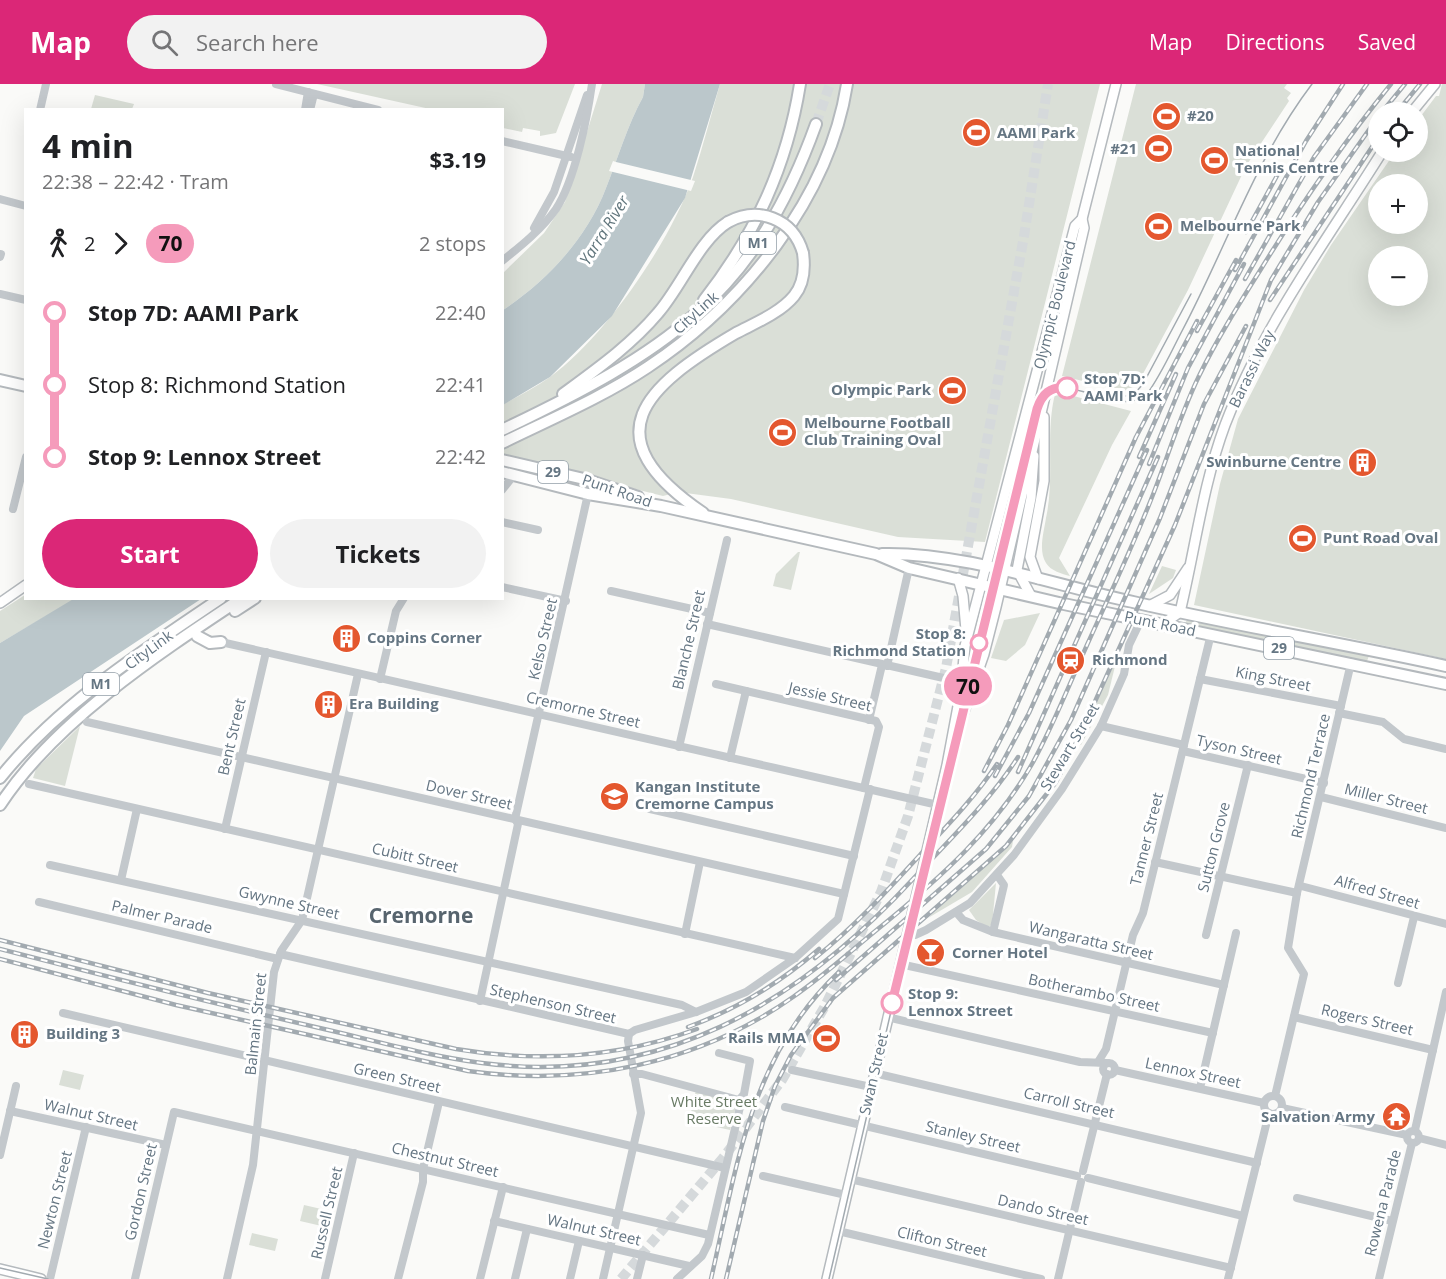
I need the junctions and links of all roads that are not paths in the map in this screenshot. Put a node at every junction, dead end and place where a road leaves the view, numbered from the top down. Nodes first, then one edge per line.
1 (46, 84) edge
2 (276, 84) edge
3 (592, 84) edge
4 (800, 84) edge
5 (848, 84) edge
6 (1116, 84) edge
7 (1435, 84) edge
8 (311, 93) junction
9 (1420, 102) edge
10 (40, 108) edge
11 (307, 108) edge
12 (370, 108) edge
13 (816, 124) tunnel mouth
14 (504, 141) edge
15 (566, 156) junction
16 (575, 158) junction
17 (1376, 162) edge
18 (0, 199) edge
19 (24, 205) edge
20 (1082, 219) junction
21 (524, 242) junction
22 (504, 259) edge
23 (0, 294) edge
24 (24, 300) edge
25 (667, 339) junction
26 (0, 380) edge
27 (590, 380) junction
28 (24, 386) edge
29 (1033, 394) junction
30 (1043, 405) junction
31 (504, 429) edge
32 (1034, 439) junction
33 (504, 441) edge
34 (1020, 441) junction
35 (1045, 450) junction
36 (504, 460) edge
37 (24, 465) edge
38 (506, 474) edge
39 (588, 494) junction
40 (661, 506) junction
41 (13, 509) dead end
42 (709, 517) junction
43 (504, 522) edge
44 (538, 530) dead end
45 (727, 540) dead end
46 (876, 554) junction
47 (1191, 563) junction
48 (909, 568) junction
49 (987, 568) junction
50 (1003, 571) junction
51 (1017, 574) junction
52 (958, 578) junction
53 (1038, 579) junction
54 (982, 584) junction
55 (24, 586) edge
56 (504, 587) edge
57 (1000, 589) junction
58 (610, 591) dead end
59 (1031, 596) junction
60 (235, 600) edge
61 (252, 600) edge
62 (403, 600) edge
63 (566, 601) junction
64 (0, 603) edge
65 (218, 605) edge
66 (1149, 606) junction
67 (1180, 612) junction
68 (710, 613) junction
69 (1142, 620) junction
70 (707, 624) junction
71 (1163, 624) junction
72 (1211, 634) junction
73 (197, 636) junction
74 (221, 642) joint
75 (966, 644) junction
76 (266, 652) junction
77 (1351, 663) junction
78 (884, 665) junction
79 (1446, 666) edge
80 (358, 674) junction
81 (380, 679) junction
82 (1200, 679) junction
83 (961, 682) junction
84 (716, 684) dead end
85 (1446, 684) edge
86 (746, 691) junction
87 (103, 699) junction
88 (1340, 710) junction
89 (539, 714) junction
90 (869, 720) junction
91 (87, 723) dead end
92 (1101, 726) junction
93 (679, 747) junction
94 (1183, 748) junction
95 (1446, 749) edge
96 (242, 757) junction
97 (730, 758) junction
98 (947, 765) junction
99 (1248, 765) junction
100 (0, 778) edge
101 (334, 778) junction
102 (1324, 783) junction
103 (29, 784) dead end
104 (867, 788) junction
105 (1320, 797) junction
106 (0, 805) edge
107 (938, 805) junction
108 (137, 809) junction
109 (650, 809) dead end
110 (516, 819) junction
111 (1446, 828) edge
112 (225, 829) junction
113 (317, 849) junction
114 (854, 856) junction
115 (700, 862) junction
116 (1155, 862) junction
117 (50, 865) dead end
118 (997, 875) junction
119 (1220, 877) junction
120 (121, 880) junction
121 (1297, 891) junction
122 (503, 892) junction
123 (844, 894) junction
124 (39, 903) dead end
125 (956, 912) junction
126 (1414, 916) junction
127 (302, 920) junction
128 (1446, 924) edge
129 (993, 932) junction
130 (1236, 933) dead end
131 (685, 934) junction
132 (906, 935) junction
133 (1206, 935) dead end
134 (279, 957) junction
135 (795, 958) junction
136 (488, 962) junction
137 (1127, 963) junction
138 (900, 964) junction
139 (1398, 983) dead end
140 (1224, 985) junction
141 (1446, 992) edge
142 (480, 1001) junction
143 (696, 1012) junction
144 (1115, 1012) junction
145 (63, 1013) dead end
146 (887, 1017) junction
147 (1294, 1017) junction
148 (1213, 1033) junction
149 (630, 1034) junction
150 (1106, 1049) junction
151 (1433, 1050) junction
152 (719, 1053) dead end
153 (265, 1060) junction
154 (1080, 1062) junction
155 (1098, 1062) junction
156 (1108, 1063) junction
157 (792, 1070) dead end
158 (1109, 1072) junction
159 (874, 1073) junction
160 (633, 1074) junction
161 (16, 1086) dead end
162 (871, 1087) junction
163 (1200, 1088) junction
164 (1275, 1096) junction
165 (739, 1100) junction
166 (439, 1102) junction
167 (1264, 1103) junction
168 (785, 1107) dead end
169 (1282, 1108) junction
170 (10, 1111) junction
171 (174, 1112) joint
172 (1269, 1113) junction
173 (1096, 1124) junction
174 (862, 1125) junction
175 (86, 1127) junction
176 (258, 1132) junction
177 (1417, 1134) junction
178 (1407, 1135) junction
179 (1412, 1143) junction
180 (166, 1145) junction
181 (1446, 1145) edge
182 (634, 1146) junction
183 (354, 1153) junction
184 (0, 1155) edge
185 (1257, 1163) junction
186 (725, 1168) junction
187 (423, 1169) junction
188 (763, 1176) dead end
189 (1082, 1177) junction
190 (850, 1179) junction
191 (503, 1187) junction
192 (846, 1195) junction
193 (1298, 1198) dead end
194 (618, 1214) junction
195 (1243, 1216) junction
196 (494, 1221) junction
197 (1392, 1221) junction
198 (527, 1229) junction
199 (1070, 1230) junction
200 (838, 1232) junction
201 (709, 1235) junction
202 (579, 1241) junction
203 (610, 1248) junction
204 (643, 1255) junction
205 (689, 1266) junction
206 (1231, 1268) junction
207 (0, 1269) edge
208 (37, 1279) edge
209 (50, 1279) edge
210 (135, 1279) edge
211 (227, 1279) edge
212 (326, 1279) edge
213 (398, 1279) edge
214 (480, 1279) edge
215 (515, 1279) edge
216 (570, 1279) edge
217 (603, 1279) edge
218 (637, 1279) edge
219 (677, 1279) edge
220 (827, 1279) edge
221 (1041, 1279) edge
222 (1058, 1279) edge
223 (1228, 1279) edge
224 (1379, 1279) edge

1 - 10 street
2 - 8 street
3 - 15 street
3 - 16 street
4 - 25 highway
5 - 33 highway, M1
6 - 20 main road, Olympic Boulevard
7 - 9 main road
8 - 11 street
8 - 12 street
13 - 25 highway, CityLink / M1
14 - 15 street
15 - 16 street
15 - 21 street
16 - 21 street
17 - 47 main road, Barassi Way
18 - 19 street
20 - 29 main road, Olympic Boulevard
20 - 30 main road, Olympic Boulevard
21 - 22 street
23 - 24 street
25 - 27 highway, CityLink / M1
26 - 28 highway
27 - 31 highway
27 - 42 highway, bridge
29 - 32 main road
29 - 34 main road, Olympic Boulevard
30 - 32 main road, Olympic Boulevard
30 - 35 main road
32 - 34 main road
32 - 35 main road
32 - 50 main road, Olympic Boulevard
32 - 51 main road
34 - 49 main road, Olympic Boulevard
35 - 53 main road
36 - 40 highway, Punt Road / 29
37 - 41 street
38 - 39 highway, Punt Road / 29
39 - 40 highway, Punt Road / 29
39 - 63 street, Kelso Street
40 - 42 highway, Punt Road / 29
42 - 46 highway, Punt Road / 29
43 - 44 street
45 - 68 street, Blanche Street
46 - 48 highway, Punt Road / 29
46 - 49 highway, Punt Road / 29
47 - 66 main road
47 - 67 main road, Barassi Way
48 - 52 highway, Punt Road / 29
48 - 78 street
49 - 50 highway, Punt Road / 29
49 - 54 main road, Swan Street
50 - 51 highway, Punt Road / 29
50 - 57 main road, Swan Street
51 - 53 highway, Punt Road / 29
51 - 59 main road
52 - 54 highway, Punt Road / 29
52 - 75 main road
53 - 66 highway, Punt Road / 29
54 - 57 highway, Punt Road / 29
54 - 75 main road, Swan Street
55 - 64 main road
56 - 63 street
57 - 59 highway, Punt Road / 29
57 - 98 main road, Swan Street
58 - 68 street
59 - 69 highway, Punt Road / 29
60 - 65 highway, M1
61 - 73 highway
62 - 81 street
63 - 89 street, Kelso Street
65 - 87 highway, M1
65 - 100 highway, CityLink / M1
66 - 67 highway, Punt Road / 29
67 - 71 main road
67 - 79 highway, Punt Road / 29
68 - 70 street, Blanche Street
69 - 71 highway, Punt Road / 29
69 - 92 street, Stewart Street
70 - 78 street
70 - 93 street, Blanche Street
71 - 72 highway, Punt Road / 29
72 - 77 highway, Punt Road / 29
72 - 82 street, Tanner Street
73 - 74 highway
73 - 87 highway
74 - 76 street, Cremorne Street
75 - 83 main road, Swan Street
76 - 80 street, Cremorne Street
76 - 96 street, Bent Street
77 - 85 highway, Punt Road / 29
77 - 88 street, Richmond Terrace
78 - 83 street
78 - 90 street
80 - 81 street, Cremorne Street
80 - 101 street, Balmain Street
81 - 89 street, Cremorne Street
82 - 88 street, King Street
82 - 94 street, Tanner Street
83 - 98 main road, Swan Street
84 - 86 street, Jessie Street
86 - 90 street, Jessie Street
86 - 97 street
87 - 106 highway, M1
88 - 95 street, King Street
88 - 102 street, Richmond Terrace
89 - 93 street, Cremorne Street
89 - 110 street, Kelso Street
90 - 104 street, Jessie Street
91 - 96 street, Dover Street
92 - 94 street, Tyson Street
92 - 118 street, Stewart Street
93 - 97 street, Cremorne Street
94 - 99 street, Tyson Street
94 - 116 street, Tanner Street
96 - 101 street, Dover Street
96 - 112 street, Bent Street
97 - 104 street, Cremorne Street
98 - 107 main road, Swan Street
99 - 102 street, Tyson Street
99 - 119 street, Sutton Grove
101 - 110 street, Dover Street
101 - 113 street, Balmain Street
102 - 105 street, Richmond Terrace
103 - 108 street, Cubitt Street
104 - 107 street, Cremorne Street
104 - 114 street, Stephenson Street
105 - 111 street, Miller Street
105 - 121 street, Richmond Terrace
107 - 132 main road, Swan Street
108 - 112 street, Cubitt Street
108 - 120 street
109 - 114 street
110 - 115 street, Dover Street
110 - 122 street, Kelso Street
112 - 113 street, Cubitt Street
113 - 122 street, Cubitt Street
113 - 127 street, Balmain Street
114 - 123 street, Stephenson Street
115 - 123 street, Dover Street
115 - 131 street
116 - 119 street, Alfred Street
116 - 137 street, Tanner Street
117 - 120 street, Gwynne Street
118 - 125 street, Stewart Street
118 - 129 street
119 - 121 street, Alfred Street
119 - 133 street, Sutton Grove
120 - 127 street, Gwynne Street
121 - 126 street, Alfred Street
121 - 147 street, Richmond Terrace
122 - 131 street, Cubitt Street
122 - 136 street, Kelso Street
123 - 135 street, Stephenson Street
124 - 134 street, Palmer Parade
125 - 129 street, Wangaratta Street
125 - 132 street, Stewart Street
126 - 128 street, Alfred Street
126 - 139 street
127 - 134 street, Balmain Street
127 - 136 street, Gwynne Street
129 - 137 street, Wangaratta Street
130 - 140 street
131 - 135 street, Cubitt Street
132 - 138 main road, Swan Street
134 - 142 street, Stephenson Street
134 - 153 street, Balmain Street
135 - 143 street, Stephenson Street
136 - 142 street, Kelso Street
136 - 143 street, Gwynne Street
137 - 140 street, Wangaratta Street
137 - 144 street, Tanner Street
138 - 144 street, Botherambo Street
138 - 146 main road, Swan Street
140 - 148 street
141 - 151 street
142 - 149 street, Stephenson Street
143 - 149 street, Stephenson Street
144 - 148 street, Botherambo Street
144 - 150 street, Tanner Street
145 - 153 street, Green Street
146 - 154 street, Lennox Street
146 - 159 main road, Swan Street
147 - 151 street, Rogers Street
147 - 164 street, Richmond Terrace
148 - 163 street
149 - 160 street
150 - 155 street, Tanner Street
150 - 156 street, Tanner Street
151 - 177 street
152 - 165 street
153 - 166 street, Green Street
153 - 176 street, Balmain Street
154 - 155 street, Lennox Street
154 - 158 street, Lennox Street
155 - 156 street, Lennox Street
156 - 158 street
157 - 162 street
158 - 163 street, Lennox Street
158 - 173 street
159 - 162 main road, Swan Street
159 - 173 street, Carroll Street
160 - 165 street
160 - 182 street
161 - 170 street
162 - 174 main road, Swan Street
163 - 167 street, Lennox Street
164 - 167 street
164 - 169 street
165 - 186 street
166 - 182 street, Green Street
166 - 187 street
167 - 172 street
168 - 174 street, Stanley Street
169 - 172 street
169 - 178 street
170 - 175 street, Walnut Street
170 - 184 street
171 - 176 street, Chestnut Street
171 - 180 street, Gordon Street
172 - 185 street
173 - 185 street, Carroll Street
173 - 189 street
174 - 189 street, Stanley Street
174 - 190 main road, Swan Street
175 - 180 street, Walnut Street
175 - 209 street, Newton Street
176 - 183 street, Chestnut Street
176 - 211 street, Balmain Street
177 - 178 street
177 - 179 street
177 - 181 street
178 - 179 street
179 - 197 street, Rowena Parade
180 - 210 street, Gordon Street
182 - 186 street, Green Street
182 - 194 street
183 - 187 street, Chestnut Street
183 - 212 street, Russell Street
185 - 195 street
186 - 201 street
187 - 191 street, Chestnut Street
187 - 213 street
188 - 192 street
189 - 195 street, Stanley Street
189 - 199 street
190 - 192 main road, Swan Street
190 - 199 street, Dando Street
191 - 194 street, Chestnut Street
191 - 196 street
192 - 200 main road, Swan Street
193 - 197 street
194 - 201 street, Chestnut Street
194 - 203 street
195 - 206 street
196 - 198 street, Walnut Street
196 - 214 street
197 - 224 street, Rowena Parade
198 - 202 street, Walnut Street
198 - 215 street
199 - 206 street, Dando Street
199 - 222 street
200 - 220 main road, Swan Street
200 - 221 street, Clifton Street
201 - 205 street
202 - 203 street, Walnut Street
202 - 216 street
203 - 204 street, Walnut Street
203 - 217 street
204 - 205 street, Walnut Street
204 - 218 street
205 - 219 street
206 - 223 street
207 - 208 main road

